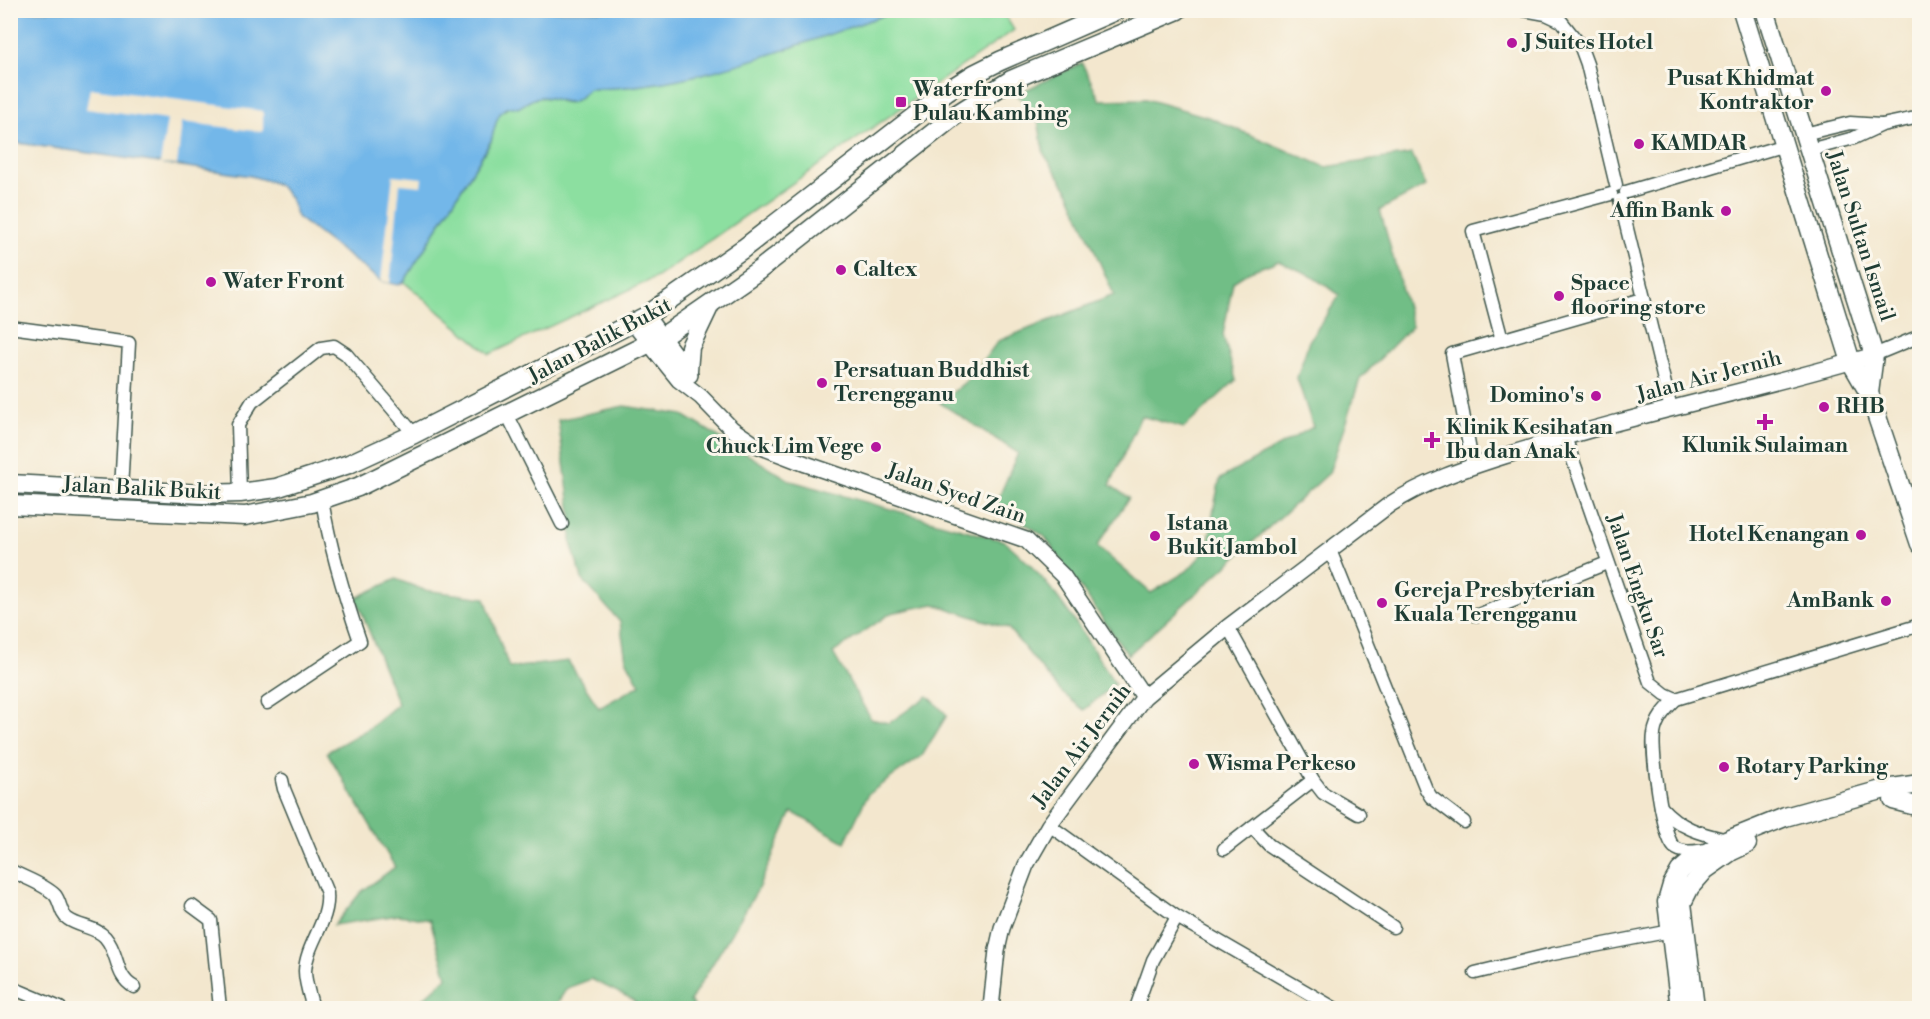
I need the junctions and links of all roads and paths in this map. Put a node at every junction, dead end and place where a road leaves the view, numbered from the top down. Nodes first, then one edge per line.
1 (1117, 10) edge
2 (1178, 10) edge
3 (1524, 10) edge
4 (1742, 10) edge
5 (1765, 10) edge
6 (1920, 117) edge
7 (1806, 142) junction
8 (1785, 145) junction
9 (1618, 193) junction
10 (1643, 299) junction
11 (710, 306) junction
12 (639, 320) junction
13 (10, 327) edge
14 (1920, 336) edge
15 (1502, 340) junction
16 (656, 341) junction
17 (1874, 355) junction
18 (1851, 362) junction
19 (688, 370) junction
20 (1869, 393) junction
21 (701, 397) junction
22 (1671, 409) junction
23 (507, 414) junction
24 (414, 434) junction
25 (1565, 437) junction
26 (1473, 467) junction
27 (10, 484) edge
28 (121, 490) junction
29 (240, 493) junction
30 (322, 500) junction
31 (10, 504) edge
32 (562, 525) dead end
33 (1920, 544) edge
34 (1330, 550) junction
35 (1607, 563) junction
36 (1475, 615) dead end
37 (1920, 625) edge
38 (1228, 627) junction
39 (1144, 697) junction
40 (1676, 699) junction
41 (267, 703) dead end
42 (282, 780) dead end
43 (1313, 780) junction
44 (1920, 783) edge
45 (1920, 795) edge
46 (1893, 800) junction
47 (1660, 806) junction
48 (1920, 807) edge
49 (1359, 814) dead end
50 (1464, 822) dead end
51 (1049, 825) junction
52 (1252, 827) junction
53 (1728, 840) junction
54 (1224, 849) dead end
55 (1710, 849) junction
56 (10, 870) edge
57 (192, 906) dead end
58 (1177, 917) junction
59 (1393, 927) dead end
60 (1671, 931) junction
61 (1475, 973) dead end
62 (10, 987) edge
63 (134, 987) dead end
64 (60, 1008) edge
65 (220, 1008) edge
66 (313, 1008) edge
67 (991, 1008) edge
68 (1136, 1008) edge
69 (1335, 1008) edge
70 (1680, 1008) edge
71 (1695, 1008) edge

1 - 12 main road, Jalan Balik Bukit
2 - 11 main road, Jalan Balik Bukit
3 - 9 street
4 - 8 main road, Jalan Sultan Ismail
5 - 7 main road, Jalan Sultan Ismail
6 - 7 street
7 - 17 main road, Jalan Sultan Ismail
8 - 9 street
8 - 18 main road, Jalan Sultan Ismail
9 - 10 street
9 - 15 street
10 - 15 street
10 - 22 street
11 - 16 main road, Jalan Balik Bukit
11 - 19 main road
12 - 16 street
12 - 24 main road, Jalan Balik Bukit
13 - 28 street
14 - 17 street
15 - 26 street
16 - 19 street
16 - 21 street
16 - 23 main road, Jalan Balik Bukit
17 - 18 street, Jalan Air Jernih
17 - 20 main road, Jalan Sultan Ismail
18 - 20 main road, Jalan Sultan Ismail
18 - 22 street, Jalan Air Jernih
19 - 21 street
20 - 33 main road, Jalan Sultan Ismail
21 - 39 street, Jalan Syed Zain
22 - 25 street, Jalan Air Jernih
23 - 30 main road, Jalan Balik Bukit
23 - 32 street
24 - 29 main road, Jalan Balik Bukit
24 - 29 street
25 - 26 street, Jalan Air Jernih
25 - 35 street, Jalan Engku Sar
26 - 34 street, Jalan Air Jernih
27 - 28 main road, Jalan Balik Bukit
28 - 29 main road, Jalan Balik Bukit
30 - 31 main road, Jalan Balik Bukit
30 - 41 street
34 - 38 street, Jalan Air Jernih
34 - 50 street
35 - 36 street
35 - 40 street, Jalan Engku Sar
37 - 40 street
38 - 39 street, Jalan Air Jernih
38 - 43 street
39 - 51 street, Jalan Air Jernih
40 - 47 street
42 - 66 street
43 - 49 street
43 - 52 street
44 - 53 main road
45 - 46 main road
46 - 48 main road
46 - 71 main road
47 - 53 street
47 - 55 street
51 - 58 street
51 - 67 street, Jalan Air Jernih
52 - 54 street
52 - 59 street
53 - 55 main road
55 - 60 main road
56 - 63 street
57 - 65 street
58 - 68 street
58 - 69 street
60 - 61 street
60 - 70 main road
62 - 64 street

